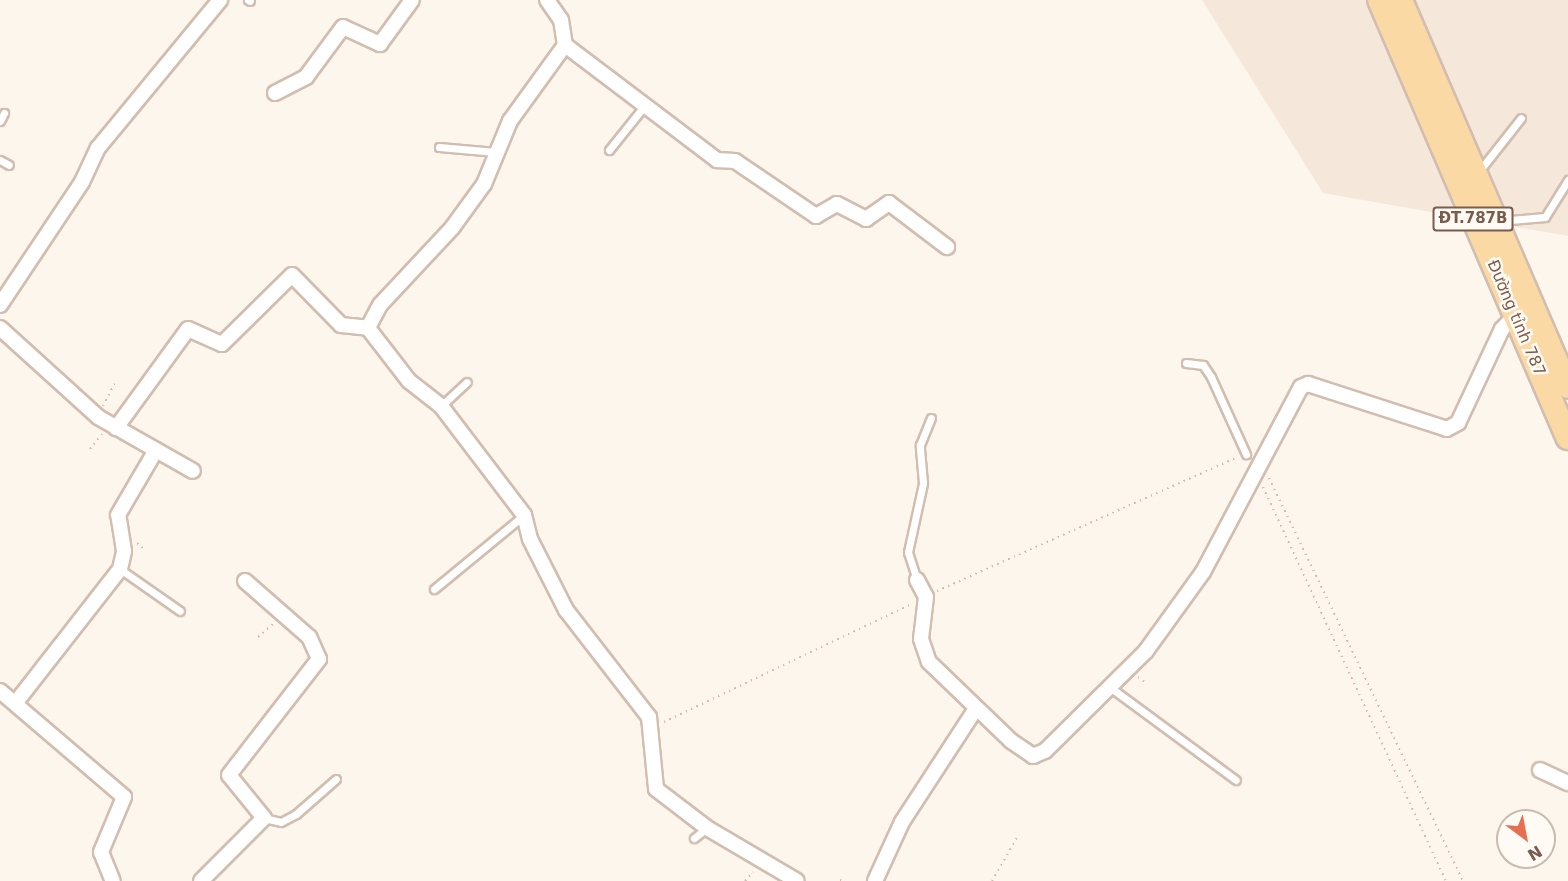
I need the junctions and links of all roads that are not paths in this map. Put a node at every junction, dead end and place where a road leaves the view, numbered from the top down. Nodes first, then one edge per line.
1 (220, 0) edge
2 (412, 0) edge
3 (547, 0) edge
4 (1379, 0) edge
5 (1401, 0) edge
6 (565, 45) junction
7 (275, 93) dead end
8 (645, 105) junction
9 (4, 113) dead end
10 (1521, 118) dead end
11 (0, 121) edge
12 (439, 147) dead end
13 (609, 150) dead end
14 (496, 152) junction
15 (0, 160) edge
16 (9, 165) dead end
17 (1476, 175) junction
18 (1568, 180) edge
19 (1497, 221) junction
20 (946, 247) dead end
21 (0, 305) edge
22 (1515, 316) junction
23 (0, 328) edge
24 (368, 328) junction
25 (1186, 363) dead end
26 (467, 382) dead end
27 (1568, 387) edge
28 (441, 406) junction
29 (931, 418) dead end
30 (108, 423) junction
31 (1568, 438) edge
32 (156, 450) junction
33 (1246, 454) road end
34 (193, 471) dead end
35 (524, 515) junction
36 (120, 569) junction
37 (244, 581) dead end
38 (434, 589) dead end
39 (922, 589) joint
40 (180, 611) dead end
41 (1112, 688) junction
42 (0, 691) edge
43 (17, 701) junction
44 (975, 710) junction
45 (1540, 770) dead end
46 (336, 779) dead end
47 (1236, 780) dead end
48 (1568, 783) edge
49 (264, 818) junction
50 (707, 828) junction
51 (694, 838) dead end
52 (113, 881) edge
53 (201, 881) edge
54 (797, 881) edge
55 (874, 881) edge

1 - 21 street
2 - 7 street
3 - 6 street
4 - 22 main road, Đường tỉnh 787 / ĐT.787B
5 - 17 main road, Đường tỉnh 787 / ĐT.787B
6 - 8 street
6 - 14 street
8 - 13 lane
8 - 20 street
9 - 11 lane
10 - 17 lane
12 - 14 lane
14 - 24 street
15 - 16 lane
17 - 19 main road, Đường tỉnh 787 / ĐT.787B
18 - 19 lane
19 - 27 main road, Đường tỉnh 787 / ĐT.787B
22 - 31 main road, Đường tỉnh 787 / ĐT.787B
22 - 41 street
23 - 30 street
24 - 28 street
24 - 30 street
25 - 33 lane
26 - 28 lane
28 - 35 street
29 - 39 lane
30 - 32 street
32 - 34 street
32 - 36 street
35 - 38 lane
35 - 50 street
36 - 40 lane
36 - 43 street
37 - 49 street
39 - 44 street
41 - 44 street
41 - 47 lane
42 - 43 street
43 - 52 street
44 - 55 street
45 - 48 street
46 - 49 lane
49 - 53 street
50 - 51 lane
50 - 54 street

